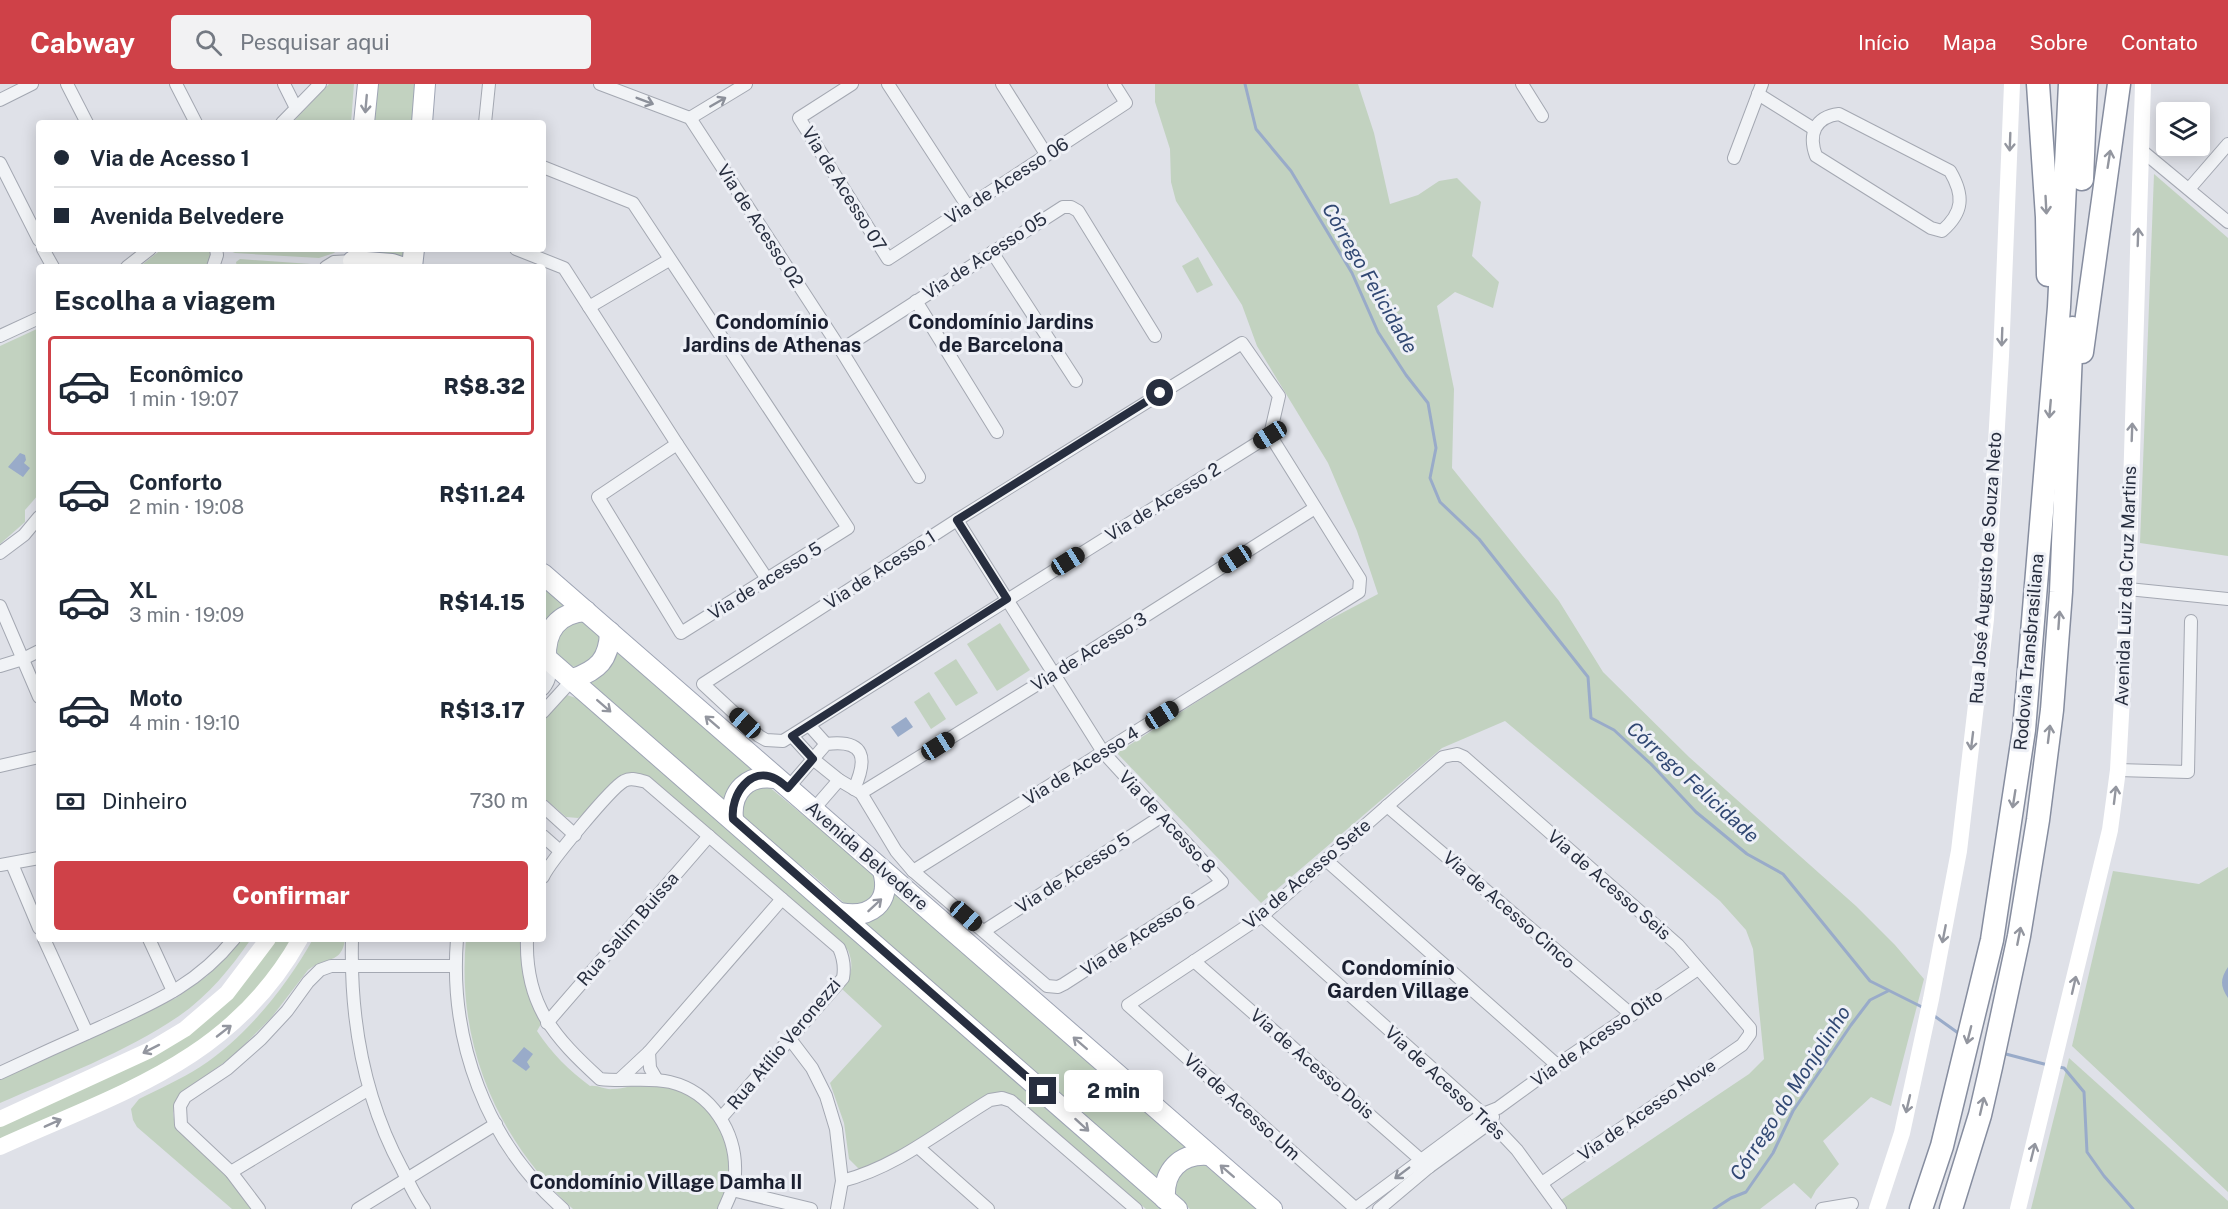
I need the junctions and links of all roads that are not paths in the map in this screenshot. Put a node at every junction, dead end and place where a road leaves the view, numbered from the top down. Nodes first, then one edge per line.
1 (32, 84) edge
2 (67, 84) edge
3 (176, 84) edge
4 (284, 84) edge
5 (320, 84) edge
6 (368, 84) edge
7 (424, 84) edge
8 (489, 84) edge
9 (600, 84) edge
10 (746, 84) edge
11 (852, 84) edge
12 (888, 84) edge
13 (1002, 84) edge
14 (1114, 84) edge
15 (1522, 84) edge
16 (2012, 84) edge
17 (2038, 84) edge
18 (2070, 84) edge
19 (2086, 84) edge
20 (2119, 84) edge
21 (2143, 84) edge
22 (1760, 89) edge
23 (0, 100) edge
24 (296, 108) junction
25 (1542, 116) dead end
26 (690, 118) junction
27 (85, 120) edge
28 (194, 120) edge
29 (285, 120) edge
30 (364, 120) edge
31 (422, 120) edge
32 (485, 120) edge
33 (1814, 129) junction
34 (2228, 144) edge
35 (2141, 150) junction
36 (1046, 154) junction
37 (1734, 158) dead end
38 (0, 163) edge
39 (546, 168) edge
40 (2189, 189) junction
41 (968, 207) junction
42 (2228, 222) edge
43 (36, 234) edge
44 (146, 252) edge
45 (524, 252) edge
46 (992, 252) junction
47 (354, 259) edge
48 (888, 259) joint
49 (669, 260) junction
50 (131, 264) edge
51 (331, 264) edge
52 (392, 264) edge
53 (916, 301) junction
54 (589, 307) junction
55 (36, 319) edge
56 (0, 336) edge
57 (1155, 336) dead end
58 (841, 350) junction
59 (2054, 350) junction
60 (1076, 381) dead end
61 (2067, 423) junction
62 (998, 432) dead end
63 (1270, 435) junction
64 (676, 444) junction
65 (919, 477) dead end
66 (1315, 508) junction
67 (957, 520) junction
68 (36, 521) edge
69 (0, 553) edge
70 (546, 577) edge
71 (767, 579) junction
72 (2128, 589) junction
73 (1007, 599) junction
74 (2228, 599) edge
75 (0, 606) edge
76 (585, 611) junction
77 (2191, 621) dead end
78 (609, 632) junction
79 (546, 641) edge
80 (36, 652) edge
81 (546, 657) edge
82 (23, 659) junction
83 (546, 659) edge
84 (0, 666) edge
85 (1054, 674) junction
86 (573, 679) junction
87 (546, 684) edge
88 (36, 690) edge
89 (546, 709) edge
90 (809, 725) junction
91 (787, 738) junction
92 (826, 744) junction
93 (1103, 752) junction
94 (1450, 754) joint
95 (36, 758) edge
96 (813, 759) junction
97 (0, 766) edge
98 (2118, 770) junction
99 (839, 780) junction
100 (781, 783) junction
101 (858, 791) junction
102 (1387, 806) junction
103 (546, 809) edge
104 (813, 810) junction
105 (1162, 816) junction
106 (733, 819) junction
107 (575, 835) junction
108 (709, 836) junction
109 (546, 839) edge
110 (560, 851) junction
111 (36, 859) edge
112 (1326, 860) junction
113 (6, 864) edge
114 (883, 871) junction
115 (913, 871) junction
116 (546, 872) edge
117 (1222, 882) joint
118 (782, 899) junction
119 (840, 913) junction
120 (1262, 916) junction
121 (36, 922) edge
122 (984, 931) junction
123 (45, 942) edge
124 (150, 942) edge
125 (232, 942) edge
126 (266, 942) edge
127 (298, 942) edge
128 (352, 942) edge
129 (457, 942) edge
130 (527, 942) edge
131 (1194, 961) junction
132 (351, 966) junction
133 (455, 966) junction
134 (1698, 969) junction
135 (173, 991) junction
136 (1128, 1005) joint
137 (1632, 1015) junction
138 (548, 1023) junction
139 (87, 1033) junction
140 (1750, 1034) joint
141 (790, 1039) junction
142 (649, 1052) junction
143 (1557, 1065) junction
144 (0, 1073) edge
145 (618, 1080) junction
146 (657, 1080) junction
147 (369, 1089) junction
148 (722, 1118) junction
149 (1487, 1118) junction
150 (0, 1119) edge
151 (496, 1124) junction
152 (1971, 1144) junction
153 (1942, 1146) junction
154 (0, 1147) edge
155 (918, 1147) junction
156 (1208, 1155) junction
157 (1425, 1163) junction
158 (231, 1172) junction
159 (407, 1179) junction
160 (842, 1181) junction
161 (1542, 1183) junction
162 (732, 1190) junction
163 (1171, 1204) edge
164 (1852, 1204) dead end
165 (260, 1209) edge
166 (358, 1209) edge
167 (424, 1209) edge
168 (563, 1209) edge
169 (724, 1209) edge
170 (811, 1209) edge
171 (837, 1209) edge
172 (988, 1209) edge
173 (1136, 1209) edge
174 (1272, 1209) edge
175 (1355, 1209) edge
176 (1379, 1209) edge
177 (1560, 1209) edge
178 (1822, 1209) edge
179 (1877, 1209) edge
180 (1910, 1209) edge
181 (1922, 1209) edge
182 (1951, 1209) edge
183 (1960, 1209) edge
184 (2018, 1209) edge

1 - 23 street
2 - 27 street
3 - 28 street
4 - 24 street
5 - 24 street
6 -> 30 main road
7 - 31 main road
8 - 32 street
9 -> 26 street
26 -> 10 street
11 - 48 street, Via de Acesso 07
12 - 41 street
13 - 36 street
14 - 36 street, Via de Acesso 06
15 - 25 street
16 -> 179 main road, Rua José Augusto de Souza Neto
17 -> 59 highway
18 - 59 highway, Rodovia Transbrasiliana
19 - 61 highway, Rodovia Transbrasiliana
61 -> 20 highway
21 - 35 main road, Avenida Luiz da Cruz Martins
22 - 33 street
22 - 37 street
24 - 29 street
26 - 58 street, Via de Acesso 02
33 - 33 street
34 - 40 street
35 - 40 street
72 -> 35 main road, Avenida Luiz da Cruz Martins
36 - 41 street, Via de Acesso 06
38 - 43 street
39 - 49 street
40 - 42 street
41 - 48 street, Via de Acesso 06
44 - 50 street
45 - 54 street
46 - 53 street, Via de Acesso 05
46 - 57 street, Via de Acesso 05
46 - 60 street
47 - 51 street
47 - 52 main road
49 - 54 street
49 - 71 street, Via de acesso 5
53 - 58 street, Via de Acesso 05
53 - 62 street
54 - 64 street
55 - 56 street
58 - 65 street, Via de Acesso 02
59 -> 153 highway, Rodovia Transbrasiliana
152 -> 61 highway, Rodovia Transbrasiliana
63 - 66 street
63 - 67 street, Via de Acesso 1
63 - 73 street, Via de Acesso 2
64 - 71 street
64 - 71 street, Via de acesso 5
66 - 85 street, Via de Acesso 3
66 - 93 street, Via de Acesso 4
67 - 73 street, Via de Acesso 8
67 - 91 street, Via de Acesso 1
68 - 69 street
70 - 76 main road, Avenida Belvedere
72 - 74 street
72 - 98 main road, Avenida Luiz da Cruz Martins
73 - 85 street, Via de Acesso 8
73 - 90 street, Via de Acesso 2
75 - 82 street
76 - 78 main road, Avenida Belvedere
76 - 79 main road
77 - 98 street
78 - 86 main road
100 -> 78 main road, Avenida Belvedere
80 - 82 street
81 - 86 main road
82 - 84 street
82 - 88 street
83 - 87 street
85 - 93 street, Via de Acesso 8
85 - 101 street, Via de Acesso 3
86 - 89 street
86 -> 106 main road
90 - 91 street, Via de Acesso 2
90 - 92 street
91 - 96 street
92 - 96 street
92 - 101 street
93 - 105 street, Via de Acesso 8
93 - 115 street, Via de Acesso 4
94 - 102 street, Via de Acesso Sete
94 - 134 street, Via de Acesso Seis
95 - 97 street
96 - 99 street
96 - 100 street
184 -> 98 main road, Avenida Luiz da Cruz Martins
99 - 101 street
99 - 104 street
100 - 104 main road, Avenida Belvedere
100 - 106 main road
101 - 115 street
102 - 112 street, Via de Acesso Sete
102 - 137 street, Via de Acesso Cinco
103 - 107 street
104 - 114 main road, Avenida Belvedere
105 - 117 street, Via de Acesso 8
105 - 122 street, Via de Acesso 5
106 - 119 main road
107 - 108 street
107 - 110 street
108 - 118 street
108 - 138 street, Rua Salim Buissa
109 - 110 street
110 - 116 street
111 - 113 street
112 - 120 street, Via de Acesso Sete
112 - 143 street
113 - 121 street
119 -> 114 main road
156 -> 114 main road, Avenida Belvedere
115 - 122 street
117 - 122 street, Via de Acesso 6
118 - 141 street, Rua Atílio Veronezzi
118 - 142 street
119 -> 163 main road
120 - 131 street, Via de Acesso Sete
120 - 149 street, Via de Acesso Três
123 - 139 street
124 - 135 street
125 - 135 street
126 -> 150 main road
154 -> 127 main road
128 - 132 street
129 - 133 street
130 - 138 street
131 - 136 street, Via de Acesso Sete
131 - 157 street, Via de Acesso Dois
132 - 133 street
132 - 147 street
132 - 158 street
133 - 151 street
134 - 137 street, Via de Acesso Oito
134 - 140 street, Via de Acesso Seis
135 - 139 street
136 - 175 street, Via de Acesso Um
137 - 143 street, Via de Acesso Oito
138 - 145 street
139 - 144 street
140 - 161 street, Via de Acesso Nove
141 - 148 street, Rua Atílio Veronezzi
141 - 160 street
142 - 145 street
142 - 146 street
143 - 149 street, Via de Acesso Oito
145 - 146 street
146 - 148 street
147 - 158 street
147 - 159 street
148 - 162 street
149 - 157 street, Via de Acesso Oito
149 - 161 street, Via de Acesso Três
151 - 159 street
151 - 168 street
152 - 182 highway, Rodovia Transbrasiliana
152 - 183 highway
153 - 180 highway
153 - 181 highway, Rodovia Transbrasiliana
155 - 160 street
155 - 172 street
155 - 173 street
156 - 163 main road
174 -> 156 main road, Avenida Belvedere
157 -> 175 street
157 - 176 street
158 - 165 street
159 - 166 street
159 - 167 street
160 - 171 street
161 - 177 street, Via de Acesso Três
162 - 169 street
162 - 170 street
164 - 178 street

